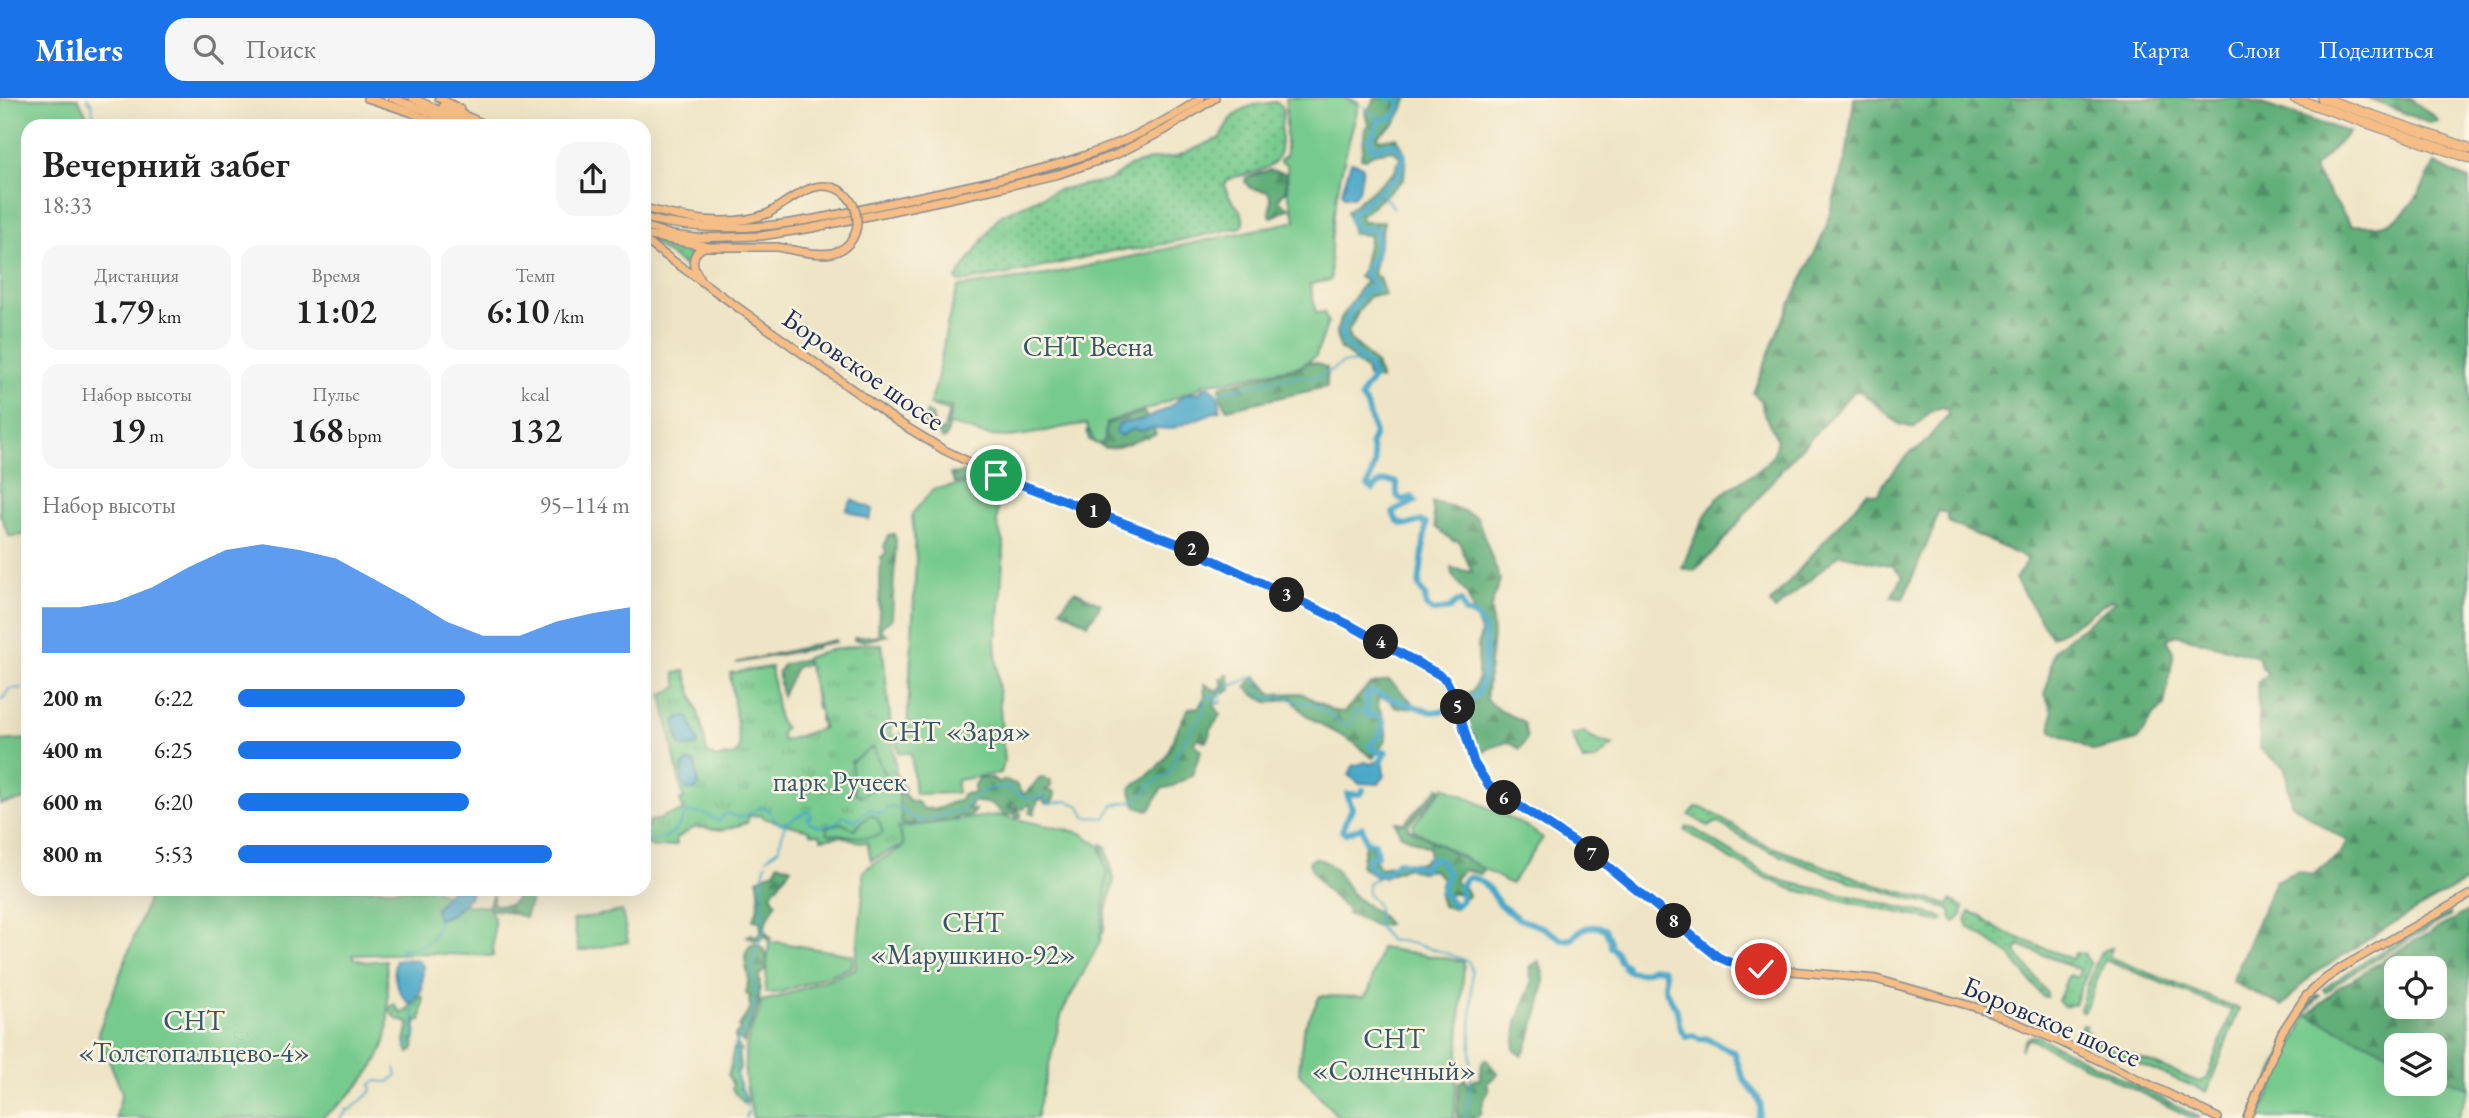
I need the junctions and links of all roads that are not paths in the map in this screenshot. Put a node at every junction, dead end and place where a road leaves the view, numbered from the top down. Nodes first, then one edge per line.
1 (367, 98) edge
2 (392, 98) edge
3 (413, 98) edge
4 (439, 98) edge
5 (1201, 98) edge
6 (1214, 98) edge
7 (2294, 98) edge
8 (2322, 98) edge
9 (424, 102) junction
10 (426, 119) edge
11 (443, 119) edge
12 (457, 119) edge
13 (472, 119) edge
14 (475, 119) edge
15 (2469, 148) edge
16 (2469, 158) edge
17 (651, 210) edge
18 (651, 218) edge
19 (651, 234) edge
20 (651, 234) edge
21 (651, 239) edge
22 (709, 246) junction
23 (716, 290) junction
24 (2469, 897) edge
25 (2218, 1118) edge
26 (2249, 1118) edge

1 - 10 main road
2 - 11 main road
3 - 9 main road
4 - 14 main road
5 - 18 main road
6 - 19 main road
7 - 16 highway
8 - 15 highway
9 - 12 main road
9 - 13 main road
17 - 22 main road, bridge
20 - 22 main road
21 - 23 main road, Боровское шоссе
22 - 23 main road
23 - 25 main road, Боровское шоссе
24 - 26 main road

